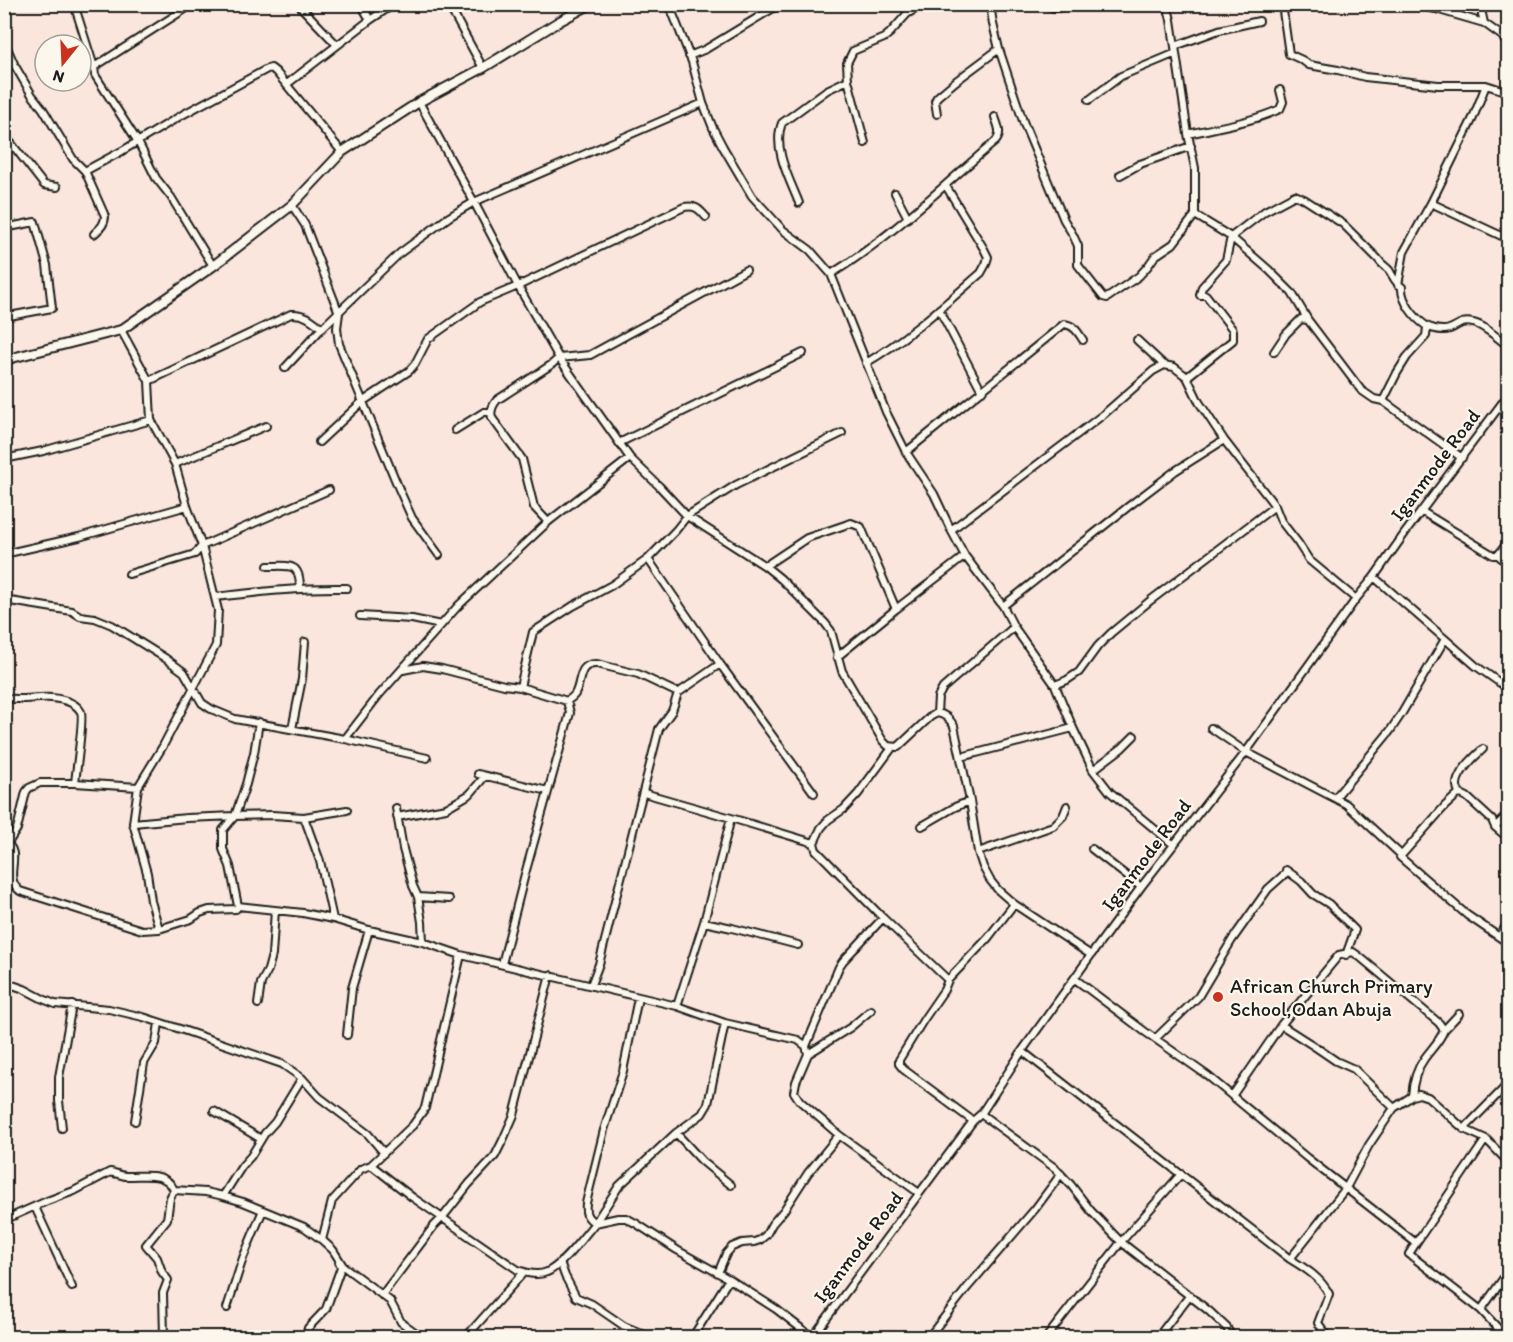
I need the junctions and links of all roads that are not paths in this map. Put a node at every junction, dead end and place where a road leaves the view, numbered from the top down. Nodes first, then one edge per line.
1 (74, 4) edge
2 (193, 4) edge
3 (298, 4) edge
4 (361, 4) edge
5 (394, 4) edge
6 (448, 4) edge
7 (591, 4) edge
8 (669, 4) edge
9 (780, 4) edge
10 (924, 4) edge
11 (990, 4) edge
12 (1046, 4) edge
13 (1070, 4) edge
14 (1167, 4) edge
15 (1282, 4) edge
16 (1411, 4) edge
17 (1481, 4) edge
18 (370, 20) junction
19 (1259, 21) dead end
20 (1484, 23) junction
21 (4, 41) edge
22 (337, 45) junction
23 (1509, 46) edge
24 (999, 49) junction
25 (1175, 50) junction
26 (689, 56) junction
27 (94, 67) junction
28 (483, 68) junction
29 (848, 80) junction
30 (286, 84) junction
31 (1486, 85) junction
32 (1280, 90) dead end
33 (1509, 92) edge
34 (1089, 100) dead end
35 (419, 102) junction
36 (703, 103) junction
37 (937, 114) dead end
38 (995, 117) dead end
39 (1188, 134) junction
40 (4, 138) edge
41 (138, 142) junction
42 (865, 143) dead end
43 (1191, 146) junction
44 (342, 152) junction
45 (85, 171) junction
46 (1120, 174) dead end
47 (946, 186) junction
48 (57, 187) dead end
49 (895, 193) dead end
50 (474, 202) junction
51 (799, 203) dead end
52 (1431, 203) junction
53 (292, 206) junction
54 (1196, 215) junction
55 (706, 218) dead end
56 (908, 218) junction
57 (4, 228) edge
58 (94, 234) dead end
59 (1231, 237) junction
60 (1509, 239) edge
61 (213, 266) junction
62 (746, 270) dead end
63 (831, 274) junction
64 (1398, 285) junction
65 (518, 286) junction
66 (939, 309) junction
67 (339, 313) junction
68 (4, 317) edge
69 (1308, 320) junction
70 (1427, 327) junction
71 (322, 328) junction
72 (121, 330) junction
73 (1083, 340) dead end
74 (1137, 340) dead end
75 (1509, 346) edge
76 (1275, 352) dead end
77 (803, 353) dead end
78 (559, 358) junction
79 (4, 360) edge
80 (866, 363) junction
81 (1164, 365) junction
82 (285, 368) dead end
83 (1187, 377) junction
84 (150, 381) junction
85 (982, 391) junction
86 (1509, 395) edge
87 (1383, 401) junction
88 (362, 402) junction
89 (491, 412) junction
90 (151, 420) junction
91 (266, 426) dead end
92 (455, 430) dead end
93 (842, 433) dead end
94 (1224, 440) junction
95 (319, 442) dead end
96 (619, 443) junction
97 (906, 452) junction
98 (630, 458) junction
99 (1462, 458) junction
100 (4, 459) edge
101 (175, 464) junction
102 (329, 490) dead end
103 (188, 506) junction
104 (1275, 506) junction
105 (1421, 511) junction
106 (687, 516) junction
107 (548, 522) junction
108 (951, 531) junction
109 (1509, 542) edge
110 (202, 546) junction
111 (4, 554) edge
112 (439, 555) dead end
113 (1498, 555) junction
114 (965, 556) junction
115 (648, 559) junction
116 (1509, 564) edge
117 (268, 566) dead end
118 (765, 566) junction
119 (129, 574) dead end
120 (1374, 577) junction
121 (300, 588) junction
122 (347, 588) dead end
123 (215, 597) junction
124 (4, 600) edge
125 (1356, 600) junction
126 (1003, 606) junction
127 (896, 609) junction
128 (360, 615) dead end
129 (441, 625) junction
130 (1014, 627) junction
131 (1445, 639) junction
132 (305, 642) dead end
133 (837, 657) junction
134 (720, 664) junction
135 (403, 670) junction
136 (1055, 685) junction
137 (1509, 686) edge
138 (520, 687) junction
139 (193, 688) junction
140 (678, 693) junction
141 (4, 698) edge
142 (567, 701) junction
143 (937, 713) junction
144 (259, 722) junction
145 (1073, 728) junction
146 (1211, 728) dead end
147 (292, 729) junction
148 (1134, 736) dead end
149 (345, 738) junction
150 (892, 748) junction
151 (1483, 748) dead end
152 (1246, 752) junction
153 (961, 757) junction
154 (427, 758) dead end
155 (1093, 770) junction
156 (75, 783) junction
157 (138, 787) junction
158 (548, 791) junction
159 (814, 793) dead end
160 (644, 794) junction
161 (1461, 794) junction
162 (1335, 798) junction
163 (970, 801) junction
164 (1067, 806) dead end
165 (396, 808) dead end
166 (347, 810) dead end
167 (1509, 814) edge
168 (235, 816) junction
169 (304, 817) junction
170 (397, 817) junction
171 (731, 818) junction
172 (133, 823) junction
173 (922, 826) dead end
174 (1495, 827) junction
175 (1509, 838) edge
176 (6, 842) edge
177 (814, 843) junction
178 (1174, 844) junction
179 (1092, 849) dead end
180 (978, 852) junction
181 (1400, 857) junction
182 (1141, 887) junction
183 (417, 897) junction
184 (449, 899) dead end
185 (1014, 904) junction
186 (238, 906) junction
187 (275, 910) junction
188 (883, 918) junction
189 (333, 919) junction
190 (704, 922) junction
191 (1509, 923) edge
192 (159, 929) junction
193 (369, 930) junction
194 (1499, 937) junction
195 (423, 942) junction
196 (1509, 943) edge
197 (798, 945) dead end
198 (461, 955) junction
199 (1091, 955) junction
200 (1346, 955) junction
201 (502, 964) junction
202 (550, 975) junction
203 (1075, 979) junction
204 (948, 980) junction
205 (4, 982) edge
206 (591, 985) junction
207 (638, 998) junction
208 (258, 1004) dead end
209 (72, 1005) junction
210 (676, 1006) junction
211 (871, 1010) dead end
212 (1459, 1014) dead end
213 (159, 1023) junction
214 (725, 1023) junction
215 (1281, 1025) junction
216 (1444, 1030) junction
217 (347, 1035) dead end
218 (1155, 1039) junction
219 (806, 1046) junction
220 (1022, 1051) junction
221 (808, 1054) junction
222 (302, 1078) junction
223 (1509, 1084) edge
224 (1232, 1096) junction
225 (1412, 1096) junction
226 (1394, 1108) junction
227 (214, 1111) dead end
228 (981, 1114) junction
229 (135, 1121) dead end
230 (972, 1121) junction
231 (62, 1128) dead end
232 (1464, 1129) junction
233 (676, 1133) junction
234 (839, 1135) junction
235 (1486, 1139) junction
236 (261, 1140) junction
237 (384, 1153) junction
238 (1509, 1162) edge
239 (371, 1165) junction
240 (1181, 1173) junction
241 (1061, 1174) junction
242 (731, 1185) dead end
243 (1346, 1188) junction
244 (174, 1190) junction
245 (919, 1193) junction
246 (223, 1196) junction
247 (35, 1207) junction
248 (263, 1210) junction
249 (443, 1217) junction
250 (4, 1220) edge
251 (595, 1223) junction
252 (322, 1240) junction
253 (1121, 1242) junction
254 (1416, 1243) junction
255 (1290, 1259) junction
256 (339, 1262) junction
257 (560, 1262) junction
258 (524, 1272) junction
259 (1509, 1272) edge
260 (718, 1273) junction
261 (729, 1279) junction
262 (72, 1287) dead end
263 (382, 1295) junction
264 (1190, 1295) junction
265 (227, 1308) dead end
266 (1481, 1310) junction
267 (409, 1329) junction
268 (812, 1337) edge
269 (164, 1338) edge
270 (306, 1338) edge
271 (405, 1338) edge
272 (423, 1338) edge
273 (465, 1338) edge
274 (646, 1338) edge
275 (692, 1338) edge
276 (928, 1338) edge
277 (1046, 1338) edge
278 (1157, 1338) edge
279 (1232, 1338) edge
280 (1329, 1338) edge
281 (1507, 1338) edge

1 - 27 street
2 - 27 street
3 - 22 street
4 - 18 street
5 - 18 street
6 - 28 street
7 - 28 street
8 - 26 street
9 - 26 street
10 - 29 street
11 - 24 street
12 - 13 street
14 - 25 street
15 - 31 street
16 - 20 street
17 - 20 street
18 - 22 street
19 - 25 street
20 - 23 street
21 - 45 street
22 - 30 street
24 - 37 street
24 - 54 street
25 - 34 street
25 - 39 street
26 - 36 street
27 - 41 street
28 - 35 street
29 - 42 street
29 - 51 street
30 - 41 street
30 - 44 street
31 - 33 street
31 - 52 street
32 - 39 street
35 - 44 street
35 - 50 street
36 - 50 street
36 - 63 street
38 - 47 street
39 - 43 street
40 - 48 street
41 - 45 street
41 - 61 street
43 - 46 street
43 - 54 street
44 - 53 street
45 - 58 street
47 - 56 street
47 - 66 street
49 - 56 street
50 - 65 street
50 - 67 street
52 - 60 street
52 - 64 street
53 - 61 street
53 - 67 street
54 - 59 street
55 - 65 street
56 - 63 street
57 - 68 street
59 - 64 street
59 - 69 street
59 - 83 street
61 - 72 street
62 - 78 street
63 - 80 street
64 - 70 street
65 - 78 street
65 - 88 street
66 - 80 street
66 - 85 street
67 - 71 street
67 - 88 street
69 - 76 street
69 - 87 street
70 - 75 street
70 - 87 street
71 - 82 street
71 - 84 street
72 - 79 street
72 - 84 street
73 - 85 street
74 - 81 street
77 - 96 street
78 - 89 street
78 - 96 street
80 - 97 street
81 - 83 street
81 - 108 street
83 - 94 street
84 - 90 street
85 - 97 street
86 - 99 street, Iganmode Road
87 - 99 street
88 - 95 street
88 - 112 street
89 - 92 street
89 - 107 street
90 - 100 street
90 - 101 street
91 - 101 street
93 - 106 street
94 - 104 street
94 - 126 street
96 - 98 street
97 - 108 street
98 - 106 street
98 - 107 street
99 - 105 street, Iganmode Road
101 - 103 street
102 - 110 street
103 - 110 street
103 - 111 street
104 - 125 street
104 - 136 street
105 - 113 street
105 - 120 street, Iganmode Road
106 - 115 street
106 - 118 street
107 - 129 street
108 - 114 street
109 - 113 street
110 - 119 street
110 - 123 street
113 - 116 street
114 - 126 street
114 - 127 street
115 - 134 street
115 - 138 street
117 - 121 street
118 - 127 street
118 - 133 street
120 - 125 street, Iganmode Road
120 - 131 street
121 - 122 street
121 - 123 street
123 - 139 street
124 - 139 street
125 - 152 street, Iganmode Road
126 - 130 street
127 - 133 street
128 - 129 street
129 - 135 street
130 - 136 street
130 - 143 street
131 - 137 street
131 - 162 street
132 - 147 street
133 - 150 street
134 - 140 street
134 - 159 street
135 - 138 street
135 - 149 street
136 - 145 street
138 - 142 street
139 - 144 street
139 - 157 street
140 - 142 street
140 - 160 street
141 - 156 street
142 - 158 street
143 - 150 street
143 - 153 street
144 - 147 street
144 - 168 street
145 - 153 street
145 - 155 street
146 - 152 street
147 - 149 street
148 - 155 street
149 - 154 street
150 - 177 street
151 - 161 street
152 - 162 street
152 - 178 street, Iganmode Road
153 - 163 street
155 - 178 street
156 - 157 street
156 - 176 street
157 - 172 street
158 - 170 street
158 - 201 street
160 - 171 street
160 - 206 street
161 - 174 street
161 - 181 street
162 - 181 street
163 - 173 street
163 - 180 street
164 - 180 street
165 - 170 street
166 - 169 street
167 - 174 street
168 - 169 street
168 - 172 street
168 - 186 street
169 - 189 street
170 - 183 street
171 - 177 street
171 - 190 street
172 - 192 street
174 - 175 street
176 - 192 street
177 - 188 street
178 - 182 street, Iganmode Road
179 - 182 street
180 - 185 street
181 - 194 street
182 - 199 street, Iganmode Road
183 - 184 street
183 - 195 street
185 - 199 street
185 - 204 street
186 - 187 street
186 - 192 street
187 - 189 street
187 - 208 street
188 - 204 street
188 - 219 street
189 - 193 street
190 - 197 street
190 - 210 street
191 - 194 street
193 - 195 street
193 - 217 street
194 - 196 street
195 - 198 street
198 - 201 street
198 - 237 street
199 - 203 street, Iganmode Road
200 - 215 street
200 - 216 street
200 - 218 street
201 - 202 street
202 - 206 street
202 - 249 street
203 - 218 street
203 - 220 street, Iganmode Road
204 - 230 street
205 - 209 street
206 - 207 street
207 - 210 street
207 - 251 street
209 - 213 street
209 - 231 street
210 - 214 street
211 - 221 street
212 - 216 street
213 - 222 street
213 - 229 street
214 - 219 street
214 - 233 street
215 - 224 street
215 - 226 street
216 - 225 street
218 - 224 street
219 - 221 street
220 - 228 street, Iganmode Road
220 - 240 street
221 - 234 street
222 - 236 street
222 - 237 street
223 - 232 street
224 - 243 street
225 - 226 street
225 - 232 street
226 - 243 street
227 - 236 street
228 - 230 street, Iganmode Road
228 - 241 street
230 - 245 street, Iganmode Road
232 - 235 street
233 - 242 street
233 - 251 street
234 - 245 street
234 - 260 street
235 - 238 street
235 - 254 street
236 - 246 street
237 - 239 street
239 - 249 street
239 - 252 street
240 - 253 street
240 - 255 street
241 - 253 street
241 - 276 street
243 - 254 street
243 - 255 street
244 - 246 street
244 - 247 street
244 - 269 street
245 - 268 street, Iganmode Road
246 - 248 street
247 - 250 street
247 - 262 street
248 - 252 street
248 - 265 street
249 - 258 street
249 - 263 street
251 - 257 street
251 - 260 street
252 - 256 street
253 - 264 street
253 - 277 street
254 - 266 street
255 - 280 street
256 - 263 street
256 - 270 street
257 - 258 street
257 - 274 street
258 - 273 street
259 - 266 street
260 - 261 street
261 - 268 street
261 - 275 street
263 - 267 street
264 - 278 street
264 - 279 street
266 - 281 street
267 - 271 street
267 - 272 street

